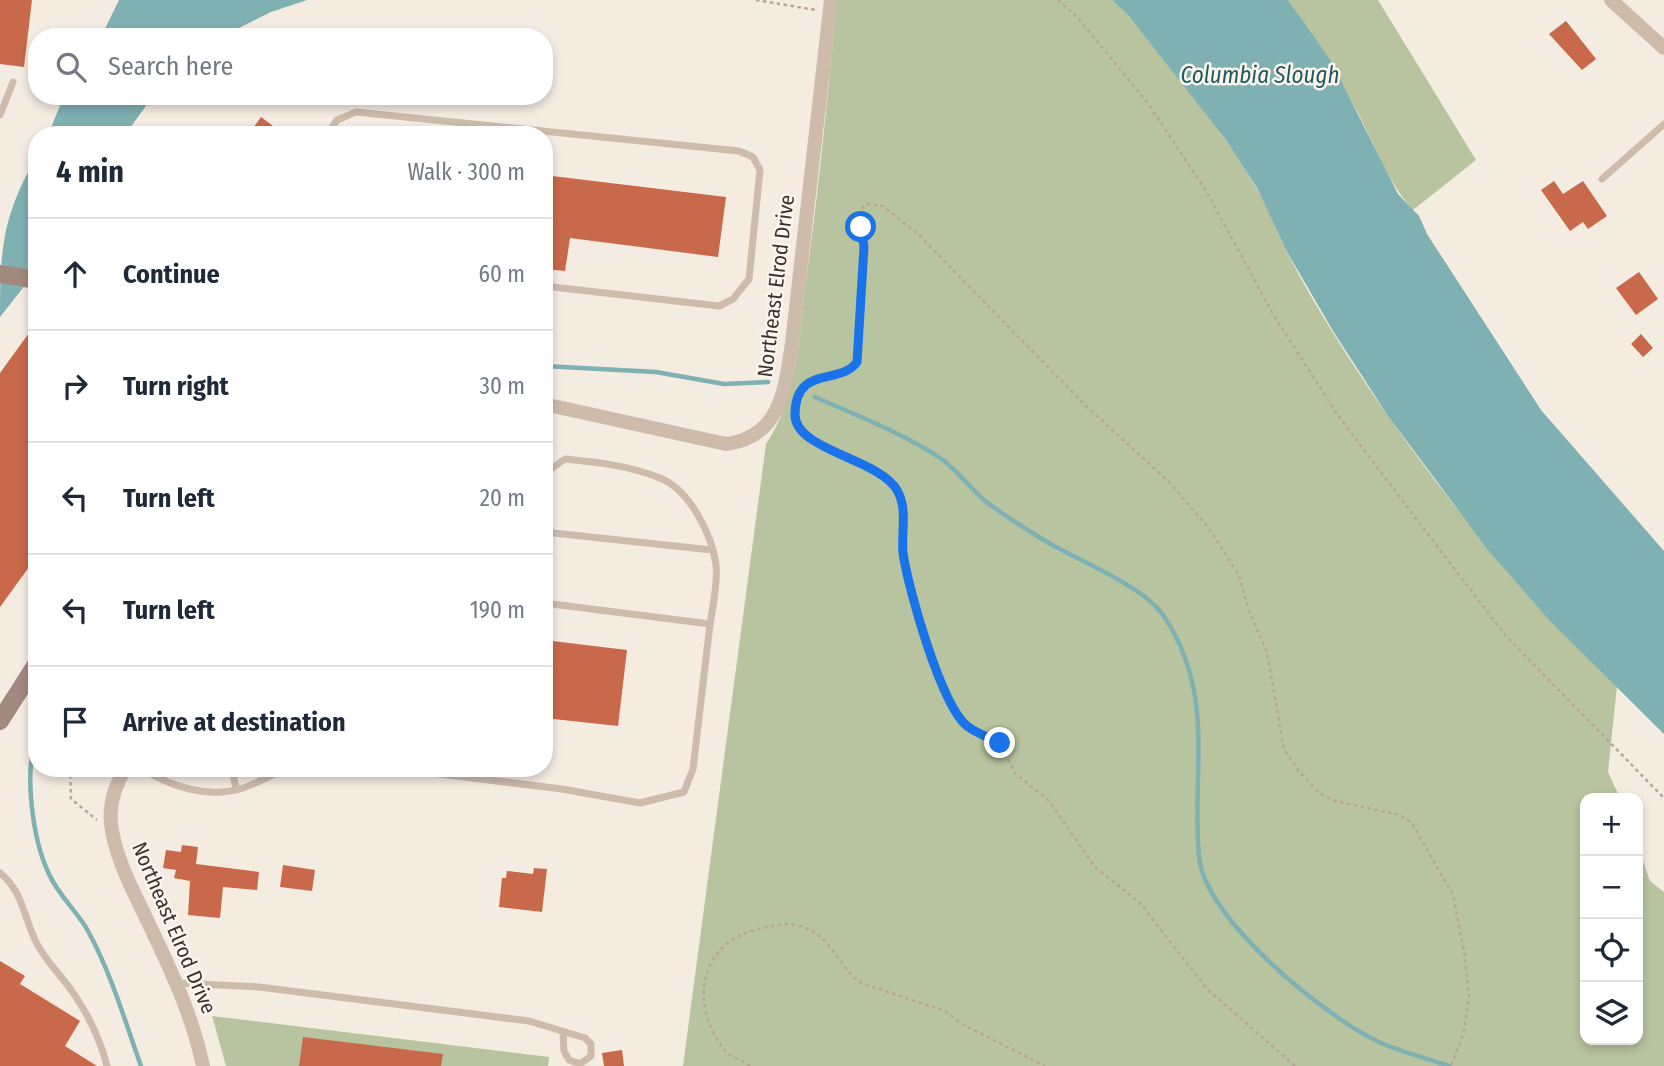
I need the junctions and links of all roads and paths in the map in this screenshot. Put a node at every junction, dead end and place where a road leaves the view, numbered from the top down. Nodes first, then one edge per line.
1 (756, 0) edge
2 (1058, 0) edge
3 (1611, 0) edge
4 (830, 6) edge
5 (1664, 48) edge
6 (13, 82) dead end
7 (0, 115) edge
8 (1664, 124) edge
9 (333, 126) edge
10 (493, 126) edge
11 (553, 132) edge
12 (1602, 179) dead end
13 (0, 274) edge
14 (28, 279) edge
15 (553, 287) edge
16 (553, 405) edge
17 (553, 468) edge
18 (553, 533) edge
19 (712, 550) junction
20 (553, 604) edge
21 (710, 624) junction
22 (28, 677) edge
23 (0, 721) edge
24 (70, 777) edge
25 (120, 777) edge
26 (157, 777) edge
27 (234, 777) edge
28 (266, 777) edge
29 (464, 777) edge
30 (236, 789) junction
31 (1664, 798) edge
32 (110, 822) junction
33 (0, 873) edge
34 (177, 983) junction
35 (563, 1033) junction
36 (107, 1066) edge
37 (203, 1066) edge
38 (750, 1066) edge
39 (1045, 1066) edge
40 (1294, 1066) edge
41 (1451, 1066) edge

1 - 4 path
2 - 31 path
3 - 5 street
4 - 16 street, Northeast Elrod Drive
6 - 7 lane
8 - 12 lane
9 - 10 lane
11 - 15 lane
13 - 14 street
17 - 19 lane
18 - 19 lane
19 - 21 lane
20 - 21 lane
21 - 29 lane
22 - 23 street
24 - 32 path
25 - 32 street, Northeast Elrod Drive
26 - 30 lane
27 - 30 lane
28 - 30 lane
32 - 34 street, Northeast Elrod Drive
33 - 36 lane
34 - 35 lane
34 - 37 street, Northeast Elrod Drive
35 - 35 lane
38 - 39 path
40 - 41 path

